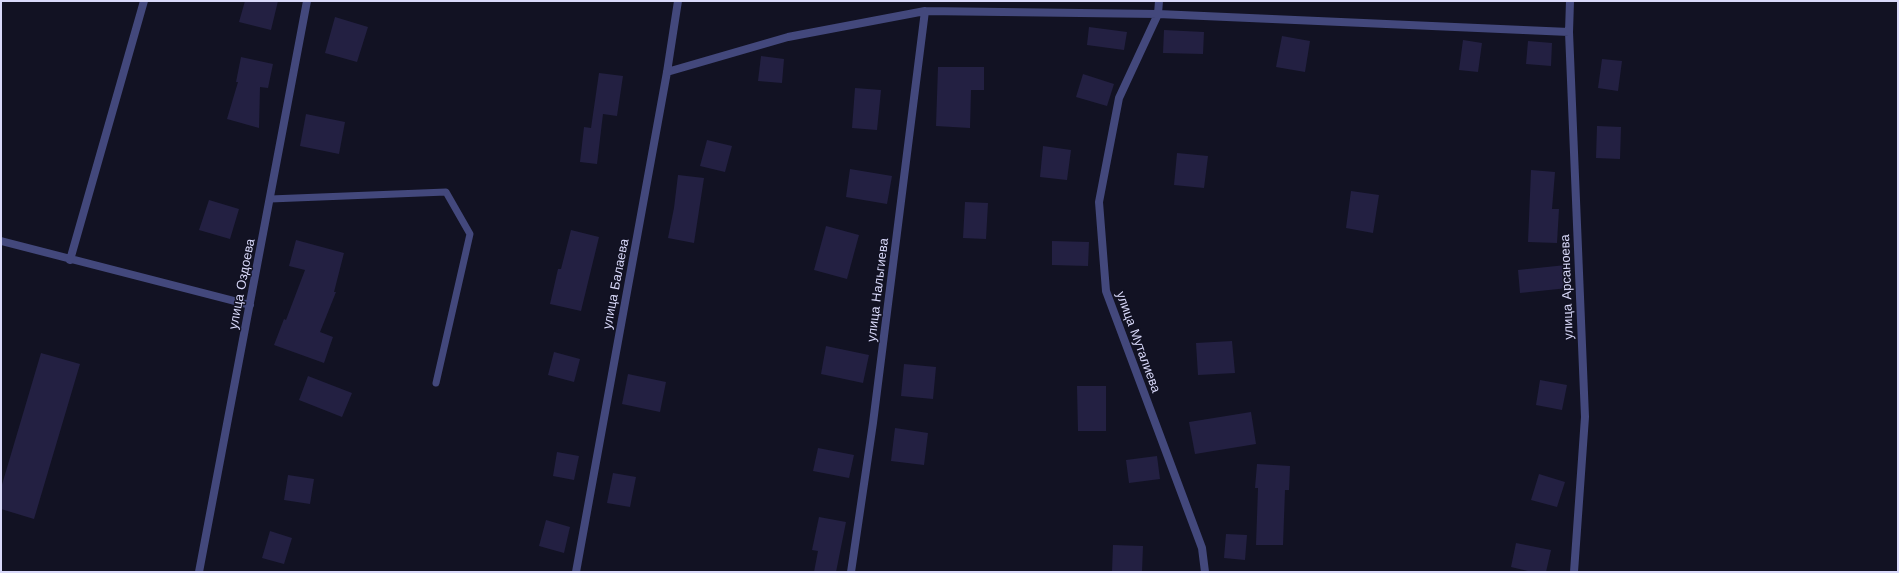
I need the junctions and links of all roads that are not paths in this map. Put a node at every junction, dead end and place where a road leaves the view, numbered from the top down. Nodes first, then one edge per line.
1 (144, 1) edge
2 (307, 1) edge
3 (678, 1) edge
4 (1159, 1) edge
5 (1570, 1) edge
6 (925, 11) junction
7 (1158, 14) junction
8 (1569, 32) junction
9 (668, 72) junction
10 (270, 200) junction
11 (1, 241) edge
12 (70, 260) junction
13 (250, 304) junction
14 (436, 383) dead end
15 (199, 572) edge
16 (576, 572) edge
17 (851, 572) edge
18 (1205, 572) edge
19 (1574, 572) edge

1 - 12 street
2 - 10 street, улица Оздоева
3 - 9 street, улица Балаева
4 - 7 street, улица Муталиева
5 - 8 street, улица Арсаноева
6 - 7 street
6 - 9 street
6 - 17 street, улица Нальгиева
7 - 8 street
7 - 18 street, улица Муталиева
8 - 19 street, улица Арсаноева
9 - 16 street, улица Балаева
10 - 13 street, улица Оздоева
10 - 14 lane
11 - 12 street
12 - 13 street
13 - 15 street, улица Оздоева

